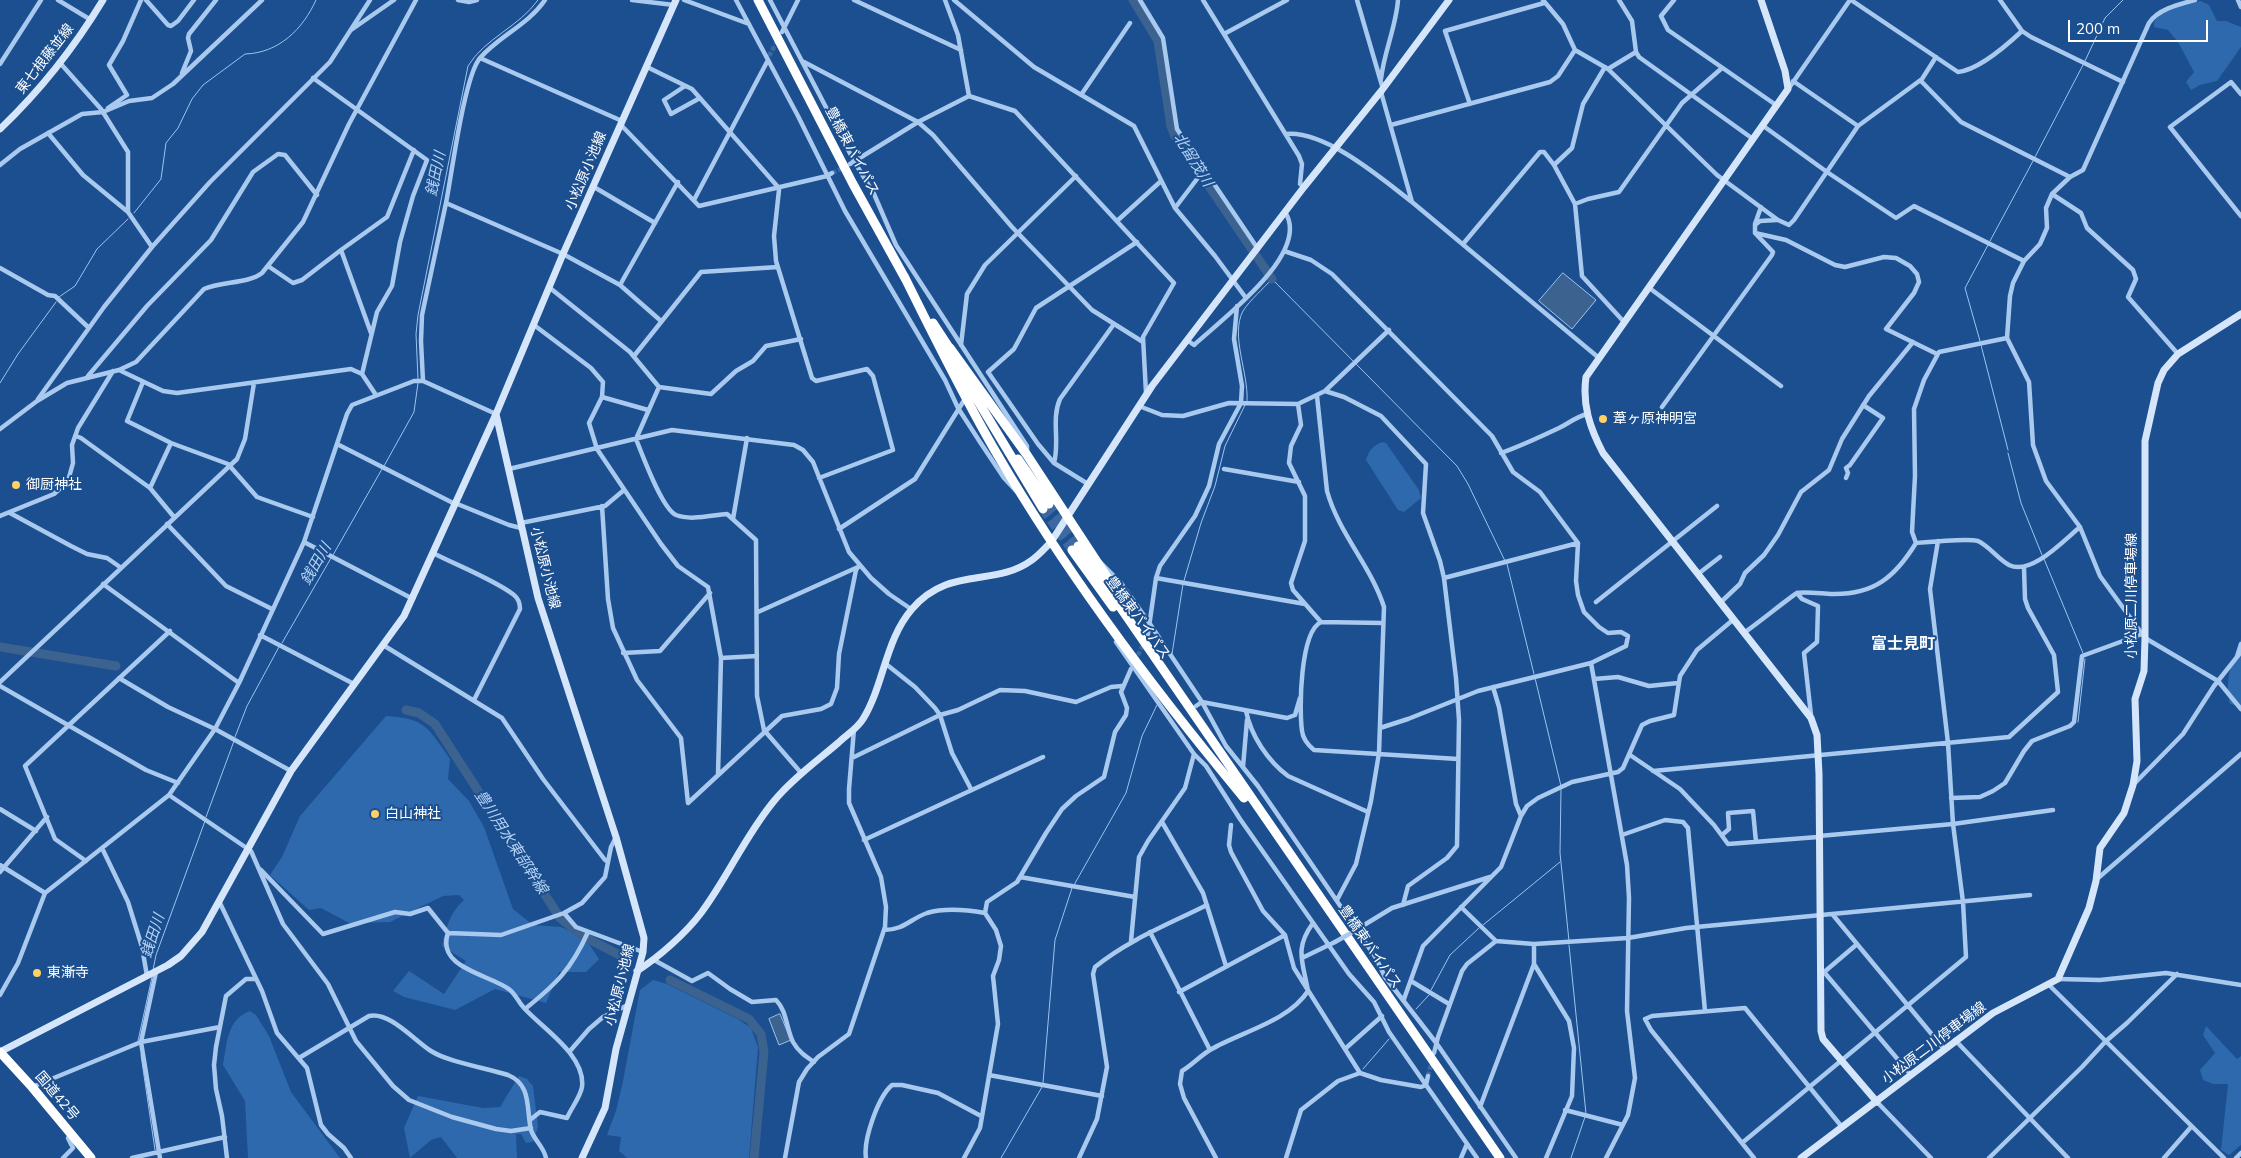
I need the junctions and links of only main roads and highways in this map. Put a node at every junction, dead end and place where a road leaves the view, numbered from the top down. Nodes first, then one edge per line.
1 (758, 0) edge
2 (904, 276) junction
3 (926, 313) junction
4 (950, 348) junction
5 (1174, 686) junction
6 (1218, 751) junction
7 (1280, 841) junction
8 (0, 1052) edge
9 (91, 1158) edge
10 (1500, 1158) edge

1 - 2 highway, 豊橋東バイパス
2 - 3 highway, 豊橋東バイパス
2 - 7 highway
3 - 4 highway, 豊橋東バイパス
3 - 4 highway, 豊橋東バイパス
4 - 5 highway
5 - 6 highway, 豊橋東バイパス
5 - 6 highway, 豊橋東バイパス
6 - 7 highway, 豊橋東バイパス
7 - 10 highway, 豊橋東バイパス
8 - 9 highway, 国道42号

